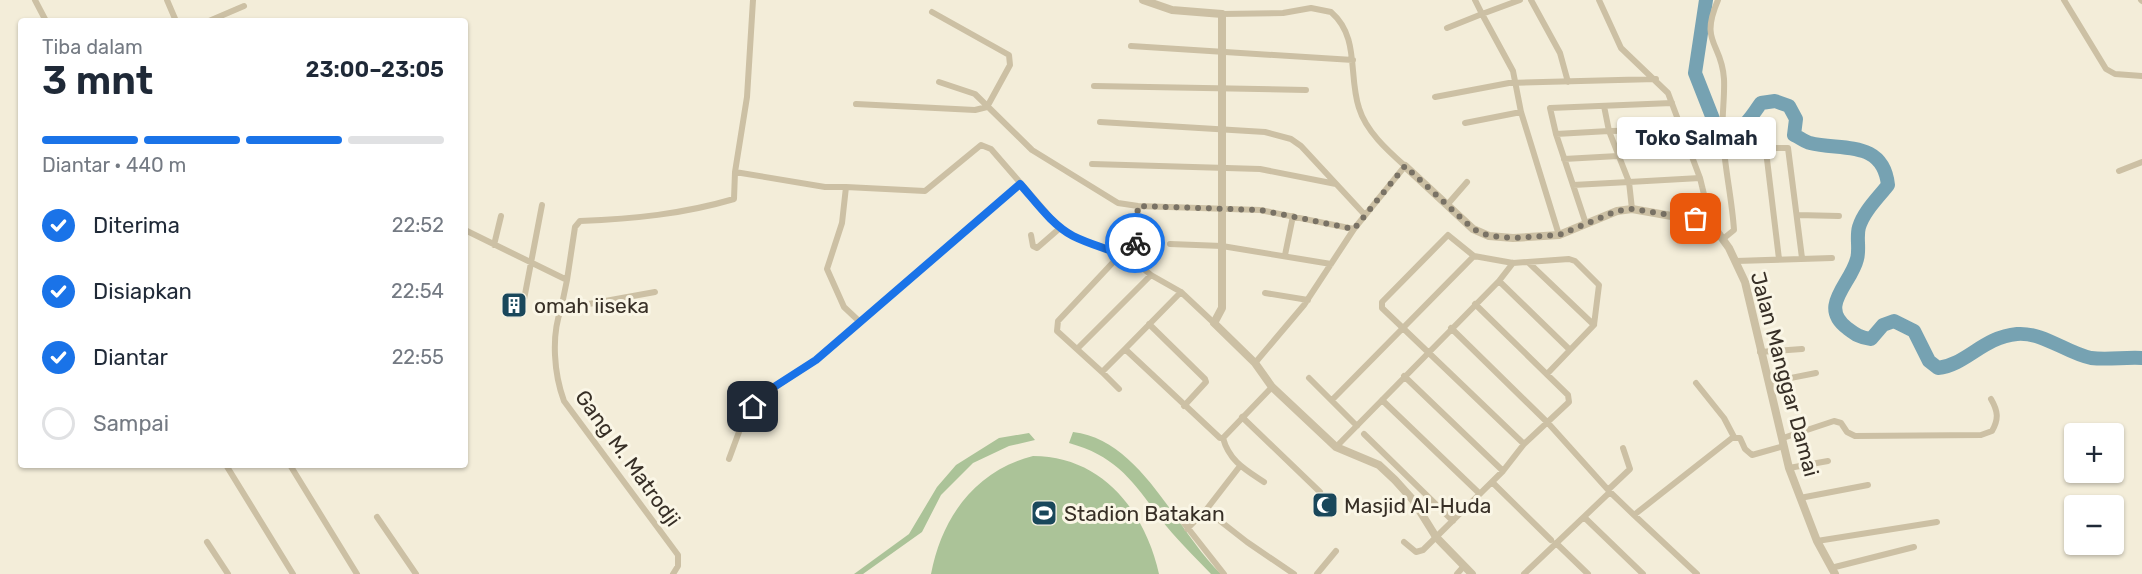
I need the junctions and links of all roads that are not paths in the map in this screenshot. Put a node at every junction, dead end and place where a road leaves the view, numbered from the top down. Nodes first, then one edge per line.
1 (35, 0) edge
2 (167, 0) edge
3 (753, 0) edge
4 (1143, 0) edge
5 (1475, 0) edge
6 (1520, 0) edge
7 (1531, 0) edge
8 (1599, 0) edge
9 (1718, 0) edge
10 (2064, 0) edge
11 (244, 6) dead end
12 (932, 12) dead end
13 (1222, 14) junction
14 (1482, 14) junction
15 (44, 18) edge
16 (175, 18) edge
17 (216, 18) edge
18 (1447, 28) dead end
19 (1131, 46) dead end
20 (1223, 51) junction
21 (1353, 60) junction
22 (2142, 76) edge
23 (1656, 79) junction
24 (939, 82) dead end
25 (1568, 82) junction
26 (1517, 83) junction
27 (1094, 86) dead end
28 (1223, 88) junction
29 (1306, 90) dead end
30 (1435, 97) dead end
31 (1672, 103) junction
32 (856, 104) dead end
33 (1604, 106) junction
34 (987, 107) junction
35 (1521, 112) junction
36 (1100, 122) dead end
37 (1464, 123) dead end
38 (1223, 129) junction
39 (1684, 130) junction
40 (1609, 131) junction
41 (1556, 134) junction
42 (1618, 156) junction
43 (1564, 159) junction
44 (2142, 162) edge
45 (1092, 164) dead end
46 (1405, 166) junction
47 (1222, 168) junction
48 (2119, 171) dead end
49 (735, 172) junction
50 (1700, 178) junction
51 (1467, 182) dead end
52 (1629, 183) junction
53 (1020, 184) junction
54 (1336, 184) junction
55 (1573, 185) junction
56 (846, 187) junction
57 (542, 205) dead end
58 (1447, 205) junction
59 (1138, 206) junction
60 (1222, 207) junction
61 (1632, 209) junction
62 (1365, 215) junction
63 (1797, 215) junction
64 (501, 216) dead end
65 (1293, 216) junction
66 (1839, 216) dead end
67 (1711, 224) junction
68 (1586, 225) junction
69 (1060, 228) junction
70 (1354, 229) junction
71 (468, 232) edge
72 (1559, 235) junction
73 (1031, 236) dead end
74 (1723, 239) junction
75 (1170, 244) dead end
76 (494, 245) junction
77 (1222, 246) junction
78 (1122, 255) junction
79 (1285, 255) junction
80 (1474, 256) junction
81 (1802, 258) junction
82 (1832, 258) dead end
83 (1779, 259) junction
84 (1134, 261) junction
85 (1736, 261) junction
86 (1513, 263) junction
87 (1528, 263) junction
88 (529, 264) junction
89 (1331, 264) junction
90 (1151, 275) junction
91 (567, 280) junction
92 (1499, 281) junction
93 (655, 292) dead end
94 (1181, 292) junction
95 (1265, 293) dead end
96 (1308, 300) junction
97 (1475, 304) junction
98 (561, 309) junction
99 (522, 310) dead end
100 (860, 322) junction
101 (1214, 323) junction
102 (1149, 324) junction
103 (1594, 325) junction
104 (1450, 328) junction
105 (1403, 330) junction
106 (1077, 349) junction
107 (1125, 349) junction
108 (1802, 349) dead end
109 (1570, 350) junction
110 (1760, 352) junction
111 (1428, 353) junction
112 (1255, 363) junction
113 (1102, 372) junction
114 (1816, 373) dead end
115 (1547, 374) junction
116 (1404, 376) junction
117 (1309, 378) dead end
118 (1770, 382) junction
119 (1696, 383) dead end
120 (1272, 387) junction
121 (1119, 389) dead end
122 (1991, 399) dead end
123 (1332, 400) junction
124 (1382, 400) junction
125 (1184, 406) junction
126 (1242, 417) junction
127 (1548, 423) junction
128 (1357, 426) junction
129 (1364, 434) dead end
130 (1734, 437) junction
131 (1223, 438) junction
132 (1783, 442) junction
133 (1524, 444) junction
134 (1336, 447) junction
135 (1623, 448) dead end
136 (729, 459) dead end
137 (1828, 461) dead end
138 (1240, 466) junction
139 (228, 468) edge
140 (292, 468) edge
141 (1789, 468) junction
142 (1503, 471) junction
143 (1264, 482) dead end
144 (1492, 482) junction
145 (1868, 485) dead end
146 (1608, 488) junction
147 (1320, 492) dead end
148 (1480, 494) junction
149 (1800, 498) junction
150 (1206, 510) junction
151 (1176, 513) dead end
152 (1634, 515) junction
153 (377, 517) dead end
154 (1584, 517) junction
155 (1453, 520) junction
156 (1937, 522) dead end
157 (1187, 529) junction
158 (1436, 537) junction
159 (1554, 541) junction
160 (1817, 541) junction
161 (207, 542) dead end
162 (1404, 542) dead end
163 (1914, 547) dead end
164 (1336, 551) dead end
165 (1464, 566) junction
166 (1530, 569) junction
167 (1833, 571) edge
168 (227, 574) edge
169 (292, 574) edge
170 (357, 574) edge
171 (416, 574) edge
172 (673, 574) edge
173 (1224, 574) edge
174 (1294, 574) edge
175 (1317, 574) edge
176 (1457, 574) edge
177 (1472, 574) edge
178 (1524, 574) edge
179 (1535, 574) edge
180 (1588, 574) edge
181 (1643, 574) edge
182 (1697, 574) edge

1 - 15 street
2 - 16 street
3 - 49 street
4 - 13 street
5 - 14 street
6 - 14 street
7 - 25 street
8 - 23 street, Jalan Manggar Damai
9 - 74 street
10 - 22 street
11 - 17 street
12 - 34 street
13 - 20 street
13 - 21 street
14 - 18 street
14 - 26 street
19 - 20 street
20 - 21 street
20 - 28 street
21 - 46 street
23 - 25 street
23 - 31 street, Jalan Manggar Damai
24 - 34 street
25 - 26 street
26 - 30 street
26 - 35 street
27 - 28 street
28 - 29 street
28 - 38 street
31 - 33 street
31 - 39 street, Jalan Manggar Damai
32 - 34 street
33 - 40 street
33 - 41 street
34 - 59 street
35 - 37 street
35 - 72 street
36 - 38 street
38 - 47 street
38 - 54 street
39 - 40 street
39 - 50 street, Jalan Manggar Damai
40 - 41 street
40 - 42 street
41 - 43 street
42 - 43 street
42 - 52 street
43 - 55 street
44 - 48 street
45 - 47 street
46 - 58 street
46 - 62 street
47 - 54 street
47 - 60 street
49 - 56 street
49 - 91 street
50 - 52 street
50 - 67 street, Jalan Manggar Damai
51 - 58 street
52 - 55 street
52 - 61 street
53 - 56 street
53 - 69 street
53 - 100 street
54 - 62 street
55 - 68 street
56 - 100 street
57 - 88 street
58 - 72 street
59 - 60 street
59 - 84 street
60 - 65 street
60 - 77 street
61 - 67 street
61 - 68 street
62 - 70 street
63 - 66 street
63 - 81 street
63 - 83 street
64 - 76 street
65 - 70 street
65 - 79 street
67 - 74 street, Jalan Manggar Damai
68 - 72 street
69 - 73 street
69 - 78 street
70 - 89 street
71 - 76 street
74 - 85 street, Jalan Manggar Damai
75 - 77 street
76 - 88 street
77 - 79 street
77 - 101 street
78 - 84 street
78 - 106 street
79 - 89 street
80 - 86 street
80 - 105 street
80 - 105 street
81 - 82 street
81 - 83 street
83 - 85 street
84 - 90 street
85 - 110 street, Jalan Manggar Damai
86 - 87 street
86 - 92 street
87 - 103 street
87 - 103 street
88 - 91 street
88 - 99 street
89 - 96 street
90 - 94 street
90 - 106 street
91 - 98 street
92 - 97 street
92 - 109 street
93 - 98 street
94 - 101 street
94 - 102 street
95 - 96 street
96 - 112 street
97 - 104 street
97 - 115 street
98 - 172 street, Gang M. Matrodji
100 - 136 street
101 - 112 street
102 - 107 street
102 - 125 street
103 - 109 street
104 - 111 street
104 - 127 street
105 - 111 street
105 - 123 street
106 - 113 street
107 - 113 street
107 - 125 street
108 - 110 street
109 - 115 street
110 - 118 street, Jalan Manggar Damai
111 - 116 street
111 - 133 street
112 - 120 street
113 - 121 street
114 - 118 street
115 - 127 street
116 - 124 street
116 - 142 street
117 - 123 street
118 - 132 street, Jalan Manggar Damai
119 - 130 street
120 - 126 street
120 - 134 street
122 - 132 street
123 - 128 street
124 - 128 street
124 - 148 street
125 - 131 street
126 - 131 street
126 - 147 street
127 - 133 street
127 - 146 street
128 - 134 street
129 - 155 street
130 - 132 street
130 - 152 street
131 - 138 street
132 - 141 street, Jalan Manggar Damai
133 - 142 street
134 - 158 street
135 - 146 street
137 - 141 street
138 - 143 street
138 - 150 street
139 - 169 street
140 - 170 street
141 - 149 street, Jalan Manggar Damai
142 - 144 street
144 - 148 street
144 - 159 street
145 - 149 street
146 - 152 street
146 - 154 street
148 - 155 street
149 - 160 street, Jalan Manggar Damai
150 - 157 street
150 - 174 street
151 - 157 street
152 - 182 street
153 - 171 street
154 - 159 street
154 - 181 street
155 - 158 street
156 - 160 street
157 - 173 street
158 - 162 street
158 - 165 street
159 - 166 street
159 - 180 street
160 - 167 street, Jalan Manggar Damai
161 - 168 street
163 - 167 street
164 - 175 street
165 - 176 street
165 - 177 street
166 - 178 street
166 - 179 street

